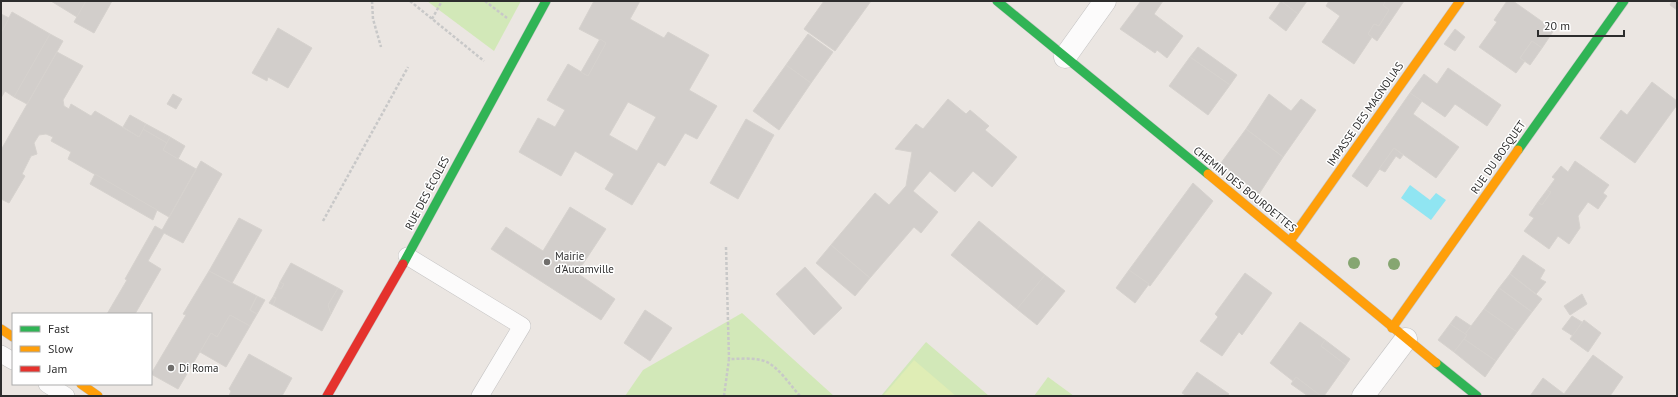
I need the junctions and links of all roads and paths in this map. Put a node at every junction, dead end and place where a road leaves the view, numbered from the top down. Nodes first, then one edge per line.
1 (372, 1) edge
2 (410, 1) edge
3 (442, 1) edge
4 (485, 1) edge
5 (546, 1) edge
6 (997, 1) edge
7 (1105, 1) edge
8 (1460, 1) edge
9 (1624, 1) edge
10 (432, 19) junction
11 (510, 21) dead end
12 (381, 47) dead end
13 (1065, 57) junction
14 (408, 67) dead end
15 (504, 78) junction
16 (323, 221) dead end
17 (1290, 241) junction
18 (726, 247) dead end
19 (407, 256) junction
20 (1, 329) edge
21 (1399, 333) junction
22 (12, 336) edge
23 (1, 354) edge
24 (729, 359) junction
25 (12, 360) edge
26 (49, 385) edge
27 (82, 385) edge
28 (66, 396) edge
29 (98, 396) edge
30 (327, 396) edge
31 (480, 396) edge
32 (724, 396) edge
33 (800, 396) edge
34 (1363, 396) edge
35 (1477, 396) edge

1 - 12 path
2 - 10 path
3 - 10 path
4 - 11 path
5 - 15 street, RUE DES ÉCOLES
6 - 13 street, CHEMIN DES BOURDETTES
7 - 13 street
8 - 17 street, IMPASSE DES MAGNOLIAS
9 - 21 street, RUE DU BOSQUET
10 - 15 path
13 - 17 street, CHEMIN DES BOURDETTES
14 - 16 path
15 - 19 street, RUE DES ÉCOLES
17 - 21 street, CHEMIN DES BOURDETTES
18 - 24 path
19 - 30 street, RUE DES ÉCOLES
19 - 31 lane
20 - 22 street
21 - 34 street
21 - 35 street, CHEMIN DES BOURDETTES
23 - 25 lane
24 - 32 path
24 - 33 path
26 - 28 lane
27 - 29 street

